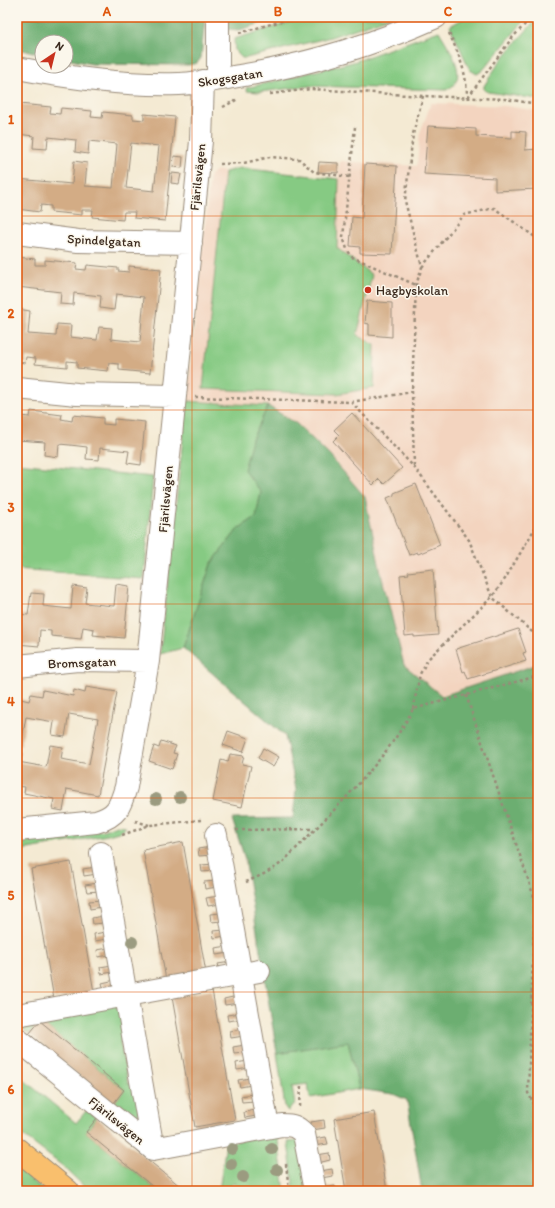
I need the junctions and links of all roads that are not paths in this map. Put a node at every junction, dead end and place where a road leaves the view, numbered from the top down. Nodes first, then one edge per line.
1 (436, 17) edge
2 (217, 25) edge
3 (17, 68) edge
4 (210, 80) junction
5 (17, 233) edge
6 (191, 243) junction
7 (17, 388) edge
8 (175, 396) junction
9 (148, 661) junction
10 (17, 666) edge
11 (217, 828) road end
12 (17, 830) edge
13 (101, 853) dead end
14 (250, 973) junction
15 (125, 995) junction
16 (17, 1015) edge
17 (17, 1039) edge
18 (275, 1126) junction
19 (17, 1149) edge
20 (152, 1150) junction
21 (68, 1191) edge
22 (315, 1191) edge

1 - 4 street, Skogsgatan
2 - 4 street, Fjärilsvägen
3 - 4 street, Skogsgatan
4 - 6 street, Fjärilsvägen
5 - 6 street, Spindelgatan
6 - 8 street, Fjärilsvägen
7 - 8 street
8 - 9 street, Fjärilsvägen
9 - 10 street, Bromsgatan
9 - 12 street, Fjärilsvägen
11 - 14 street
13 - 15 street
14 - 15 street
14 - 18 street
15 - 16 street
15 - 20 street
17 - 20 street, Fjärilsvägen
18 - 20 street, Fjärilsvägen
18 - 22 street
19 - 21 main road

